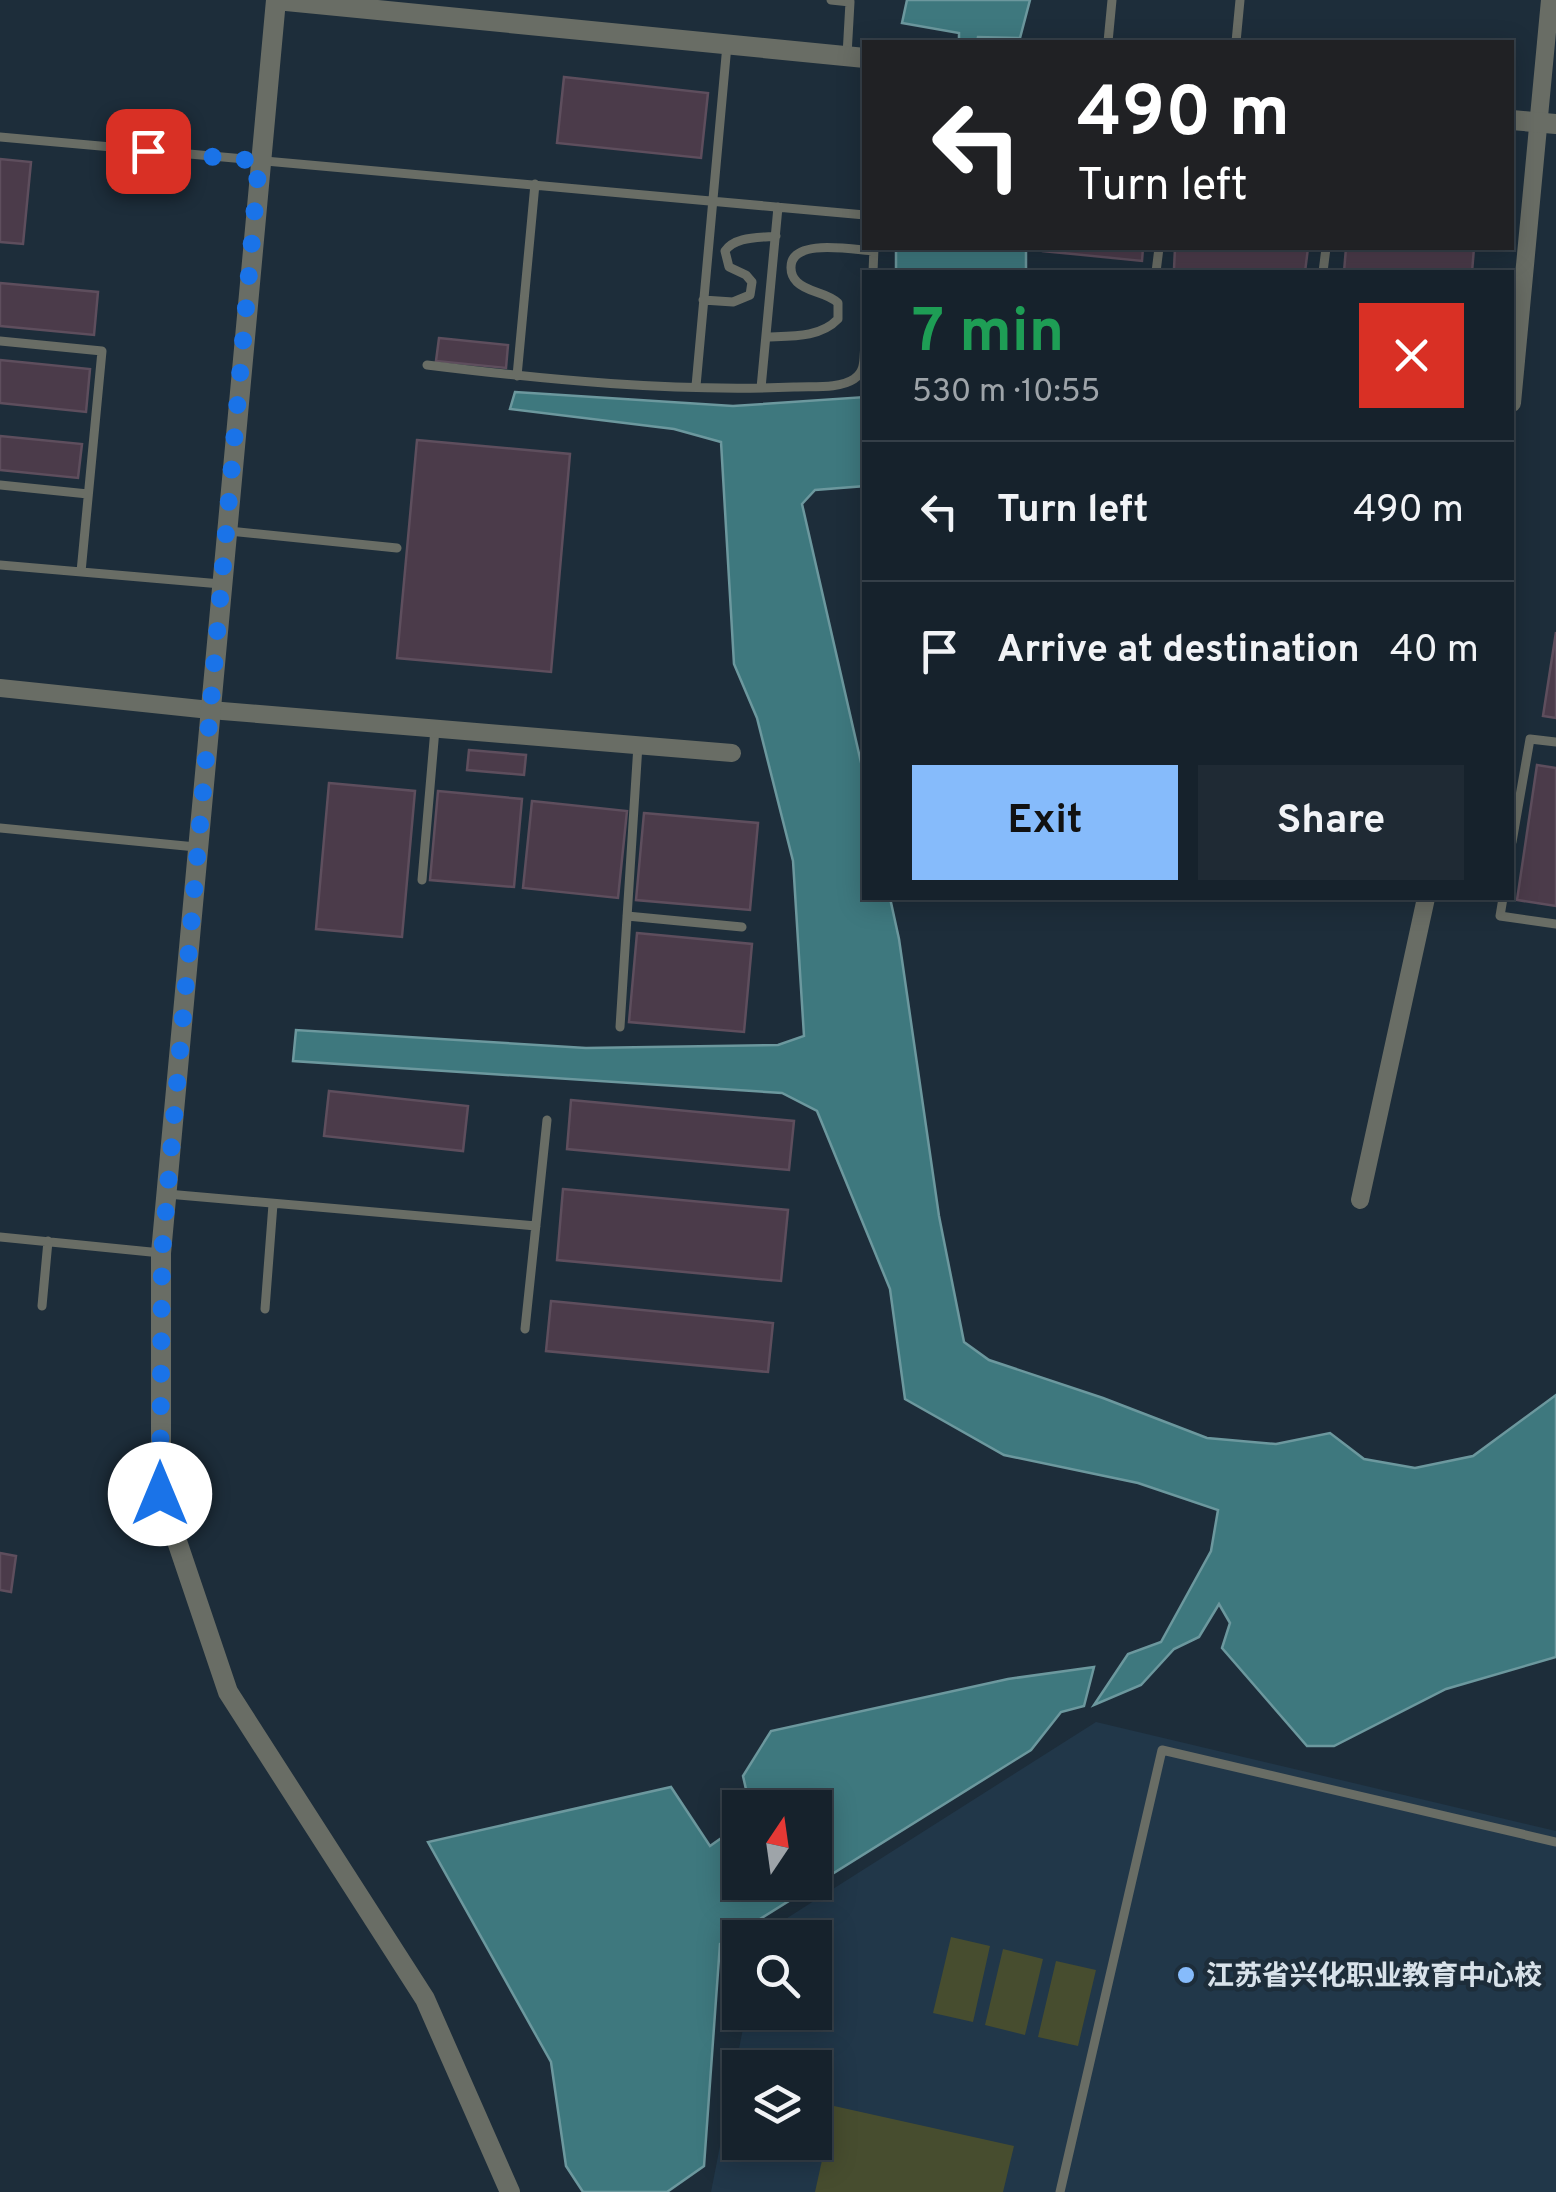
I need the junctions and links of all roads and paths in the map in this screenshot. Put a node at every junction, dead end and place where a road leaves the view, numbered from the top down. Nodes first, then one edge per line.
1 (275, 0) edge
2 (831, 0) edge
3 (1112, 0) edge
4 (1240, 0) edge
5 (1550, 0) edge
6 (424, 8) edge
7 (1108, 40) edge
8 (1236, 40) edge
9 (727, 45) junction
10 (856, 58) edge
11 (1514, 120) edge
12 (1548, 124) edge
13 (0, 138) edge
14 (259, 161) junction
15 (535, 184) junction
16 (713, 201) junction
17 (778, 207) junction
18 (862, 215) edge
19 (776, 236) junction
20 (862, 249) edge
21 (704, 300) junction
22 (766, 337) junction
23 (0, 341) edge
24 (427, 366) dead end
25 (862, 371) edge
26 (517, 376) junction
27 (696, 386) junction
28 (1514, 387) edge
29 (761, 388) junction
30 (0, 485) edge
31 (88, 494) junction
32 (226, 531) junction
33 (396, 548) dead end
34 (0, 564) edge
35 (80, 572) junction
36 (221, 584) junction
37 (0, 688) edge
38 (210, 710) junction
39 (435, 729) junction
40 (1556, 742) edge
41 (638, 746) junction
42 (732, 754) dead end
43 (0, 828) edge
44 (1514, 830) edge
45 (198, 847) junction
46 (422, 880) dead end
47 (1426, 900) edge
48 (1503, 900) edge
49 (627, 916) junction
50 (1556, 924) edge
51 (742, 927) dead end
52 (620, 1027) dead end
53 (546, 1120) dead end
54 (167, 1194) junction
55 (1360, 1200) dead end
56 (273, 1204) junction
57 (536, 1226) junction
58 (0, 1237) edge
59 (48, 1242) junction
60 (162, 1253) junction
61 (42, 1306) dead end
62 (264, 1309) dead end
63 (525, 1329) dead end
64 (1556, 1842) edge
65 (510, 2192) edge
66 (1060, 2192) edge

1 - 6 street
1 - 14 street
2 - 10 lane
3 - 7 lane
4 - 8 lane
5 - 12 street
6 - 9 street
9 - 10 street
9 - 16 lane
11 - 12 street
12 - 28 street
13 - 14 lane
14 - 15 lane
14 - 32 street
15 - 16 lane
15 - 26 lane
16 - 17 lane
16 - 21 lane
17 - 18 lane
17 - 19 lane
19 - 21 lane
19 - 22 lane
20 - 22 lane
21 - 27 lane
22 - 29 lane
23 - 31 lane
24 - 26 lane
25 - 29 lane
26 - 27 lane
27 - 29 lane
30 - 31 lane
31 - 35 lane
32 - 33 lane
32 - 36 street
34 - 35 lane
35 - 36 lane
36 - 38 street
37 - 38 street
38 - 39 street
38 - 45 street
39 - 41 street
39 - 46 lane
40 - 44 lane
41 - 42 street
41 - 49 lane
43 - 45 lane
45 - 54 street
47 - 55 street
48 - 50 lane
49 - 51 lane
49 - 52 lane
53 - 57 lane
54 - 56 lane
54 - 60 street
56 - 57 lane
56 - 62 lane
57 - 63 lane
58 - 59 lane
59 - 60 lane
59 - 61 lane
60 - 65 street
64 - 66 lane

